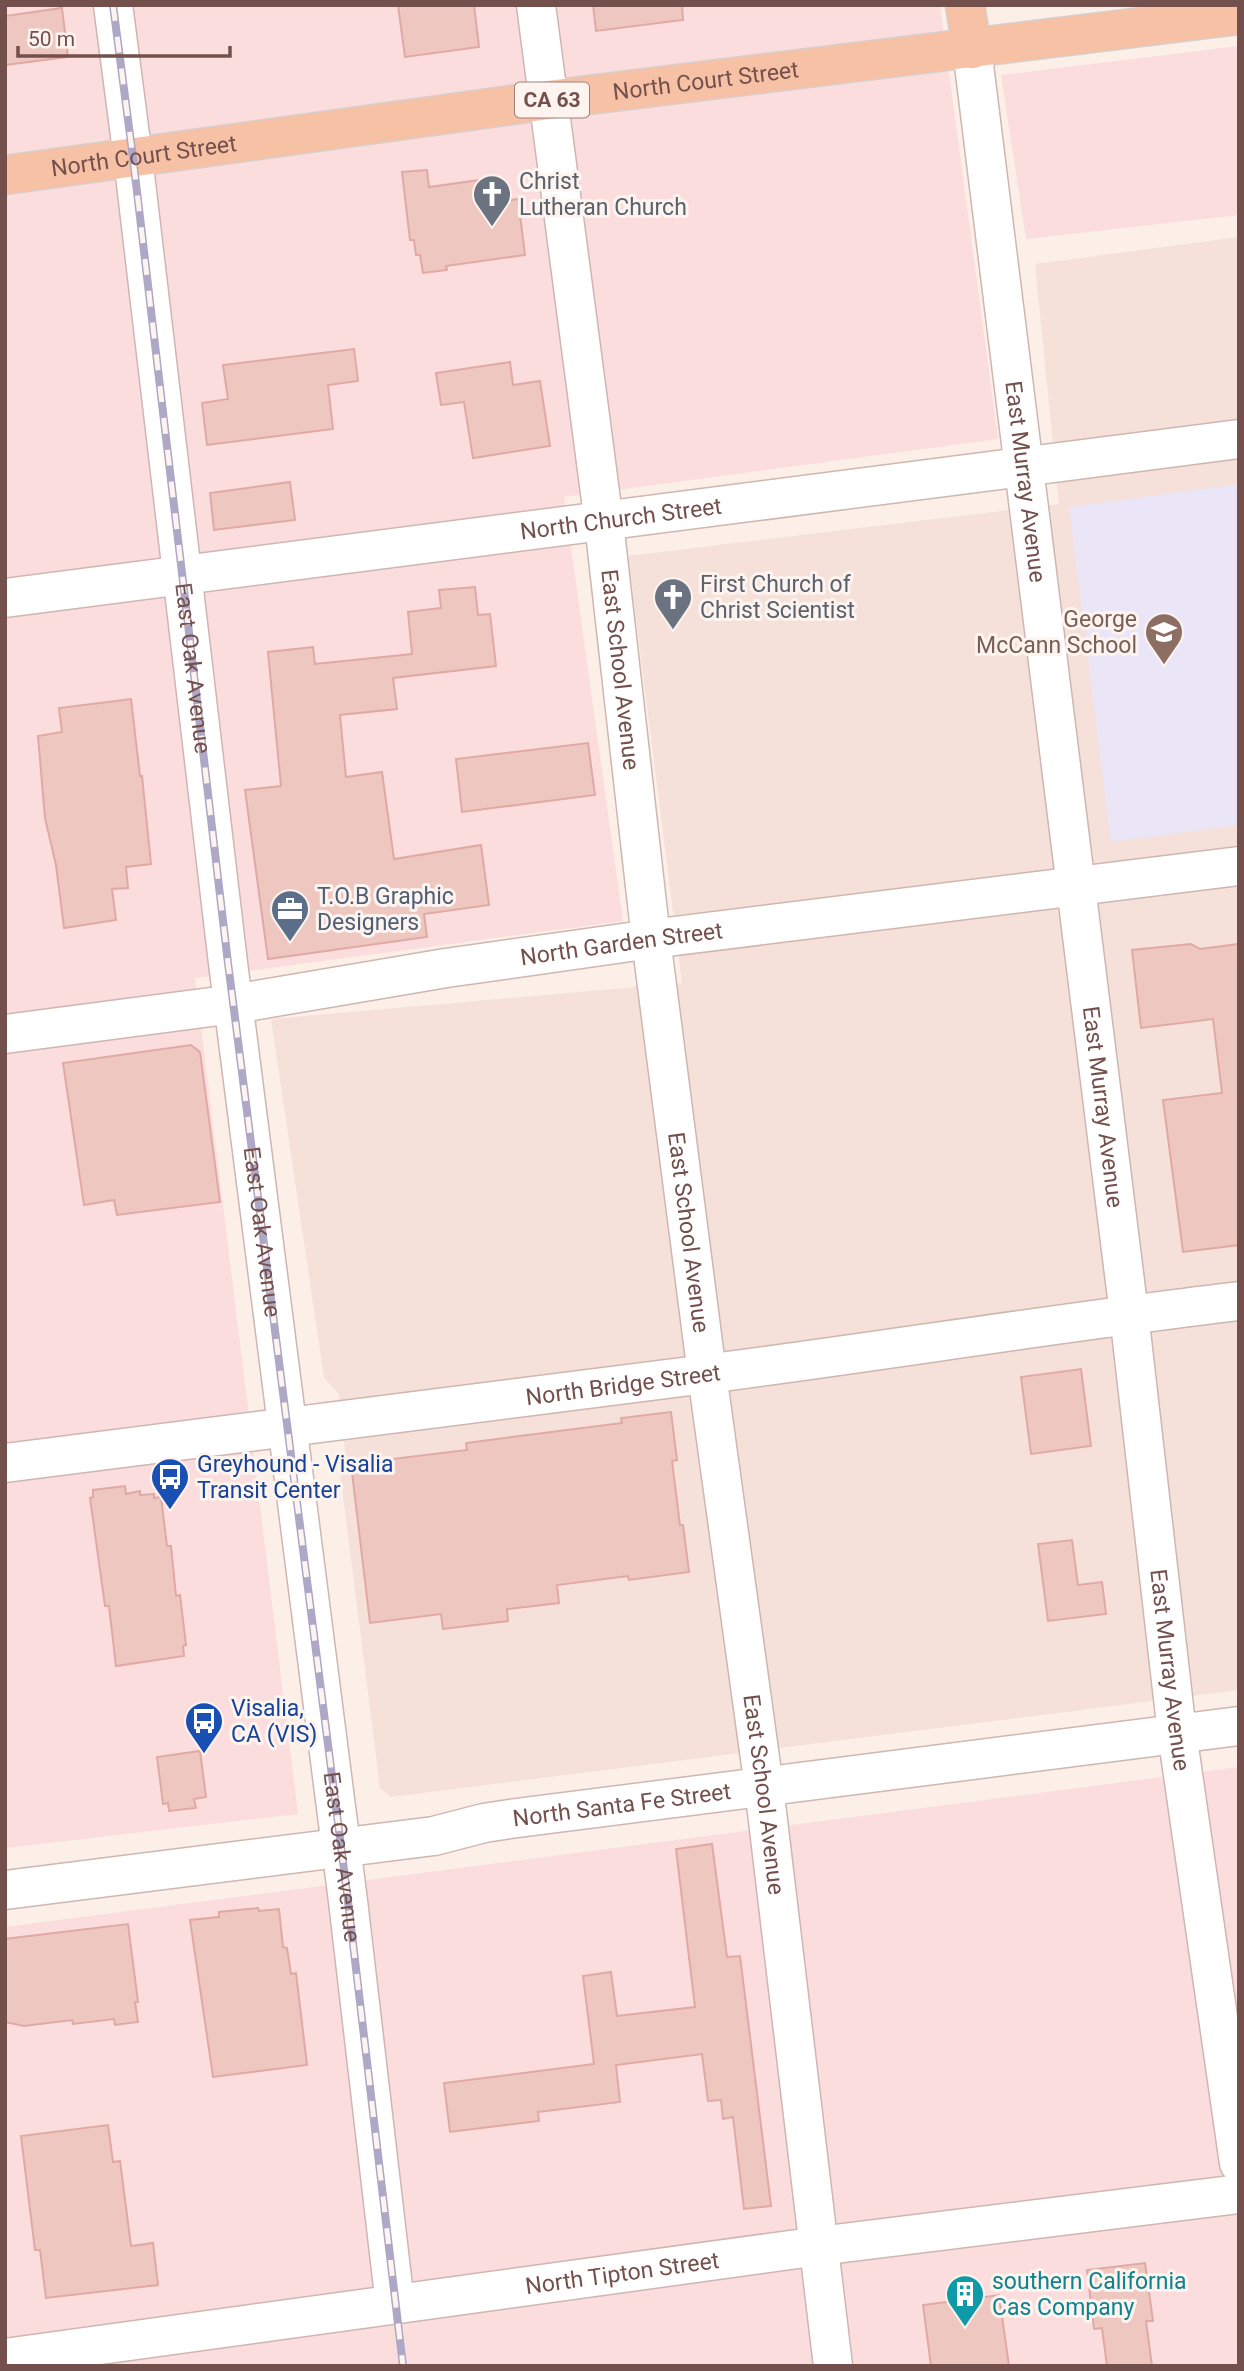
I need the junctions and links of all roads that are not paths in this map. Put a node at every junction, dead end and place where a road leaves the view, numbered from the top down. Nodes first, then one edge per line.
1 (113, 5) edge
2 (536, 5) edge
3 (965, 5) edge
4 (1239, 15) edge
5 (972, 49) junction
6 (548, 100) junction
7 (133, 158) junction
8 (5, 175) edge
9 (1239, 439) edge
10 (1023, 465) junction
11 (604, 523) junction
12 (183, 574) junction
13 (5, 598) edge
14 (1239, 866) edge
15 (1075, 887) junction
16 (651, 939) junction
17 (234, 1004) junction
18 (5, 1034) edge
19 (1239, 1301) edge
20 (1129, 1314) junction
21 (707, 1374) junction
22 (286, 1425) junction
23 (5, 1463) edge
24 (1239, 1726) edge
25 (1177, 1733) junction
26 (764, 1787) junction
27 (341, 1848) junction
28 (5, 1890) edge
29 (1239, 2163) edge
30 (1239, 2194) edge
31 (819, 2246) junction
32 (396, 2304) junction
33 (5, 2358) edge
34 (833, 2366) edge

1 - 7 street, East Oak Avenue
2 - 6 street, East School Avenue
3 - 5 main road
4 - 5 main road, North Court Street / CA 63
5 - 6 main road, North Court Street / CA 63
5 - 10 street, East Murray Avenue
6 - 7 main road, North Court Street / CA 63
6 - 11 street, East School Avenue
7 - 8 main road, North Court Street / CA 63
7 - 12 street, East Oak Avenue
9 - 10 street, North Church Street
10 - 11 street, North Church Street
10 - 15 street, East Murray Avenue
11 - 12 street, North Church Street
11 - 16 street, East School Avenue
12 - 13 street, North Church Street
12 - 17 street, East Oak Avenue
14 - 15 street, North Garden Street
15 - 16 street, North Garden Street
15 - 20 street, East Murray Avenue
16 - 17 street, North Garden Street
16 - 21 street, East School Avenue
17 - 18 street, North Garden Street
17 - 22 street, East Oak Avenue
19 - 20 street, North Bridge Street
20 - 21 street, North Bridge Street
20 - 25 street, East Murray Avenue
21 - 22 street, North Bridge Street
21 - 26 street, East School Avenue
22 - 23 street, North Bridge Street
22 - 27 street, East Oak Avenue
24 - 25 street, North Santa Fe Street
25 - 26 street, North Santa Fe Street
25 - 29 street, East Murray Avenue
26 - 27 street, North Santa Fe Street
26 - 31 street, East School Avenue
27 - 28 street, North Santa Fe Street
27 - 32 street, East Oak Avenue
30 - 31 street, North Tipton Street
31 - 32 street, North Tipton Street
31 - 34 street, East School Avenue
32 - 33 street, North Tipton Street

